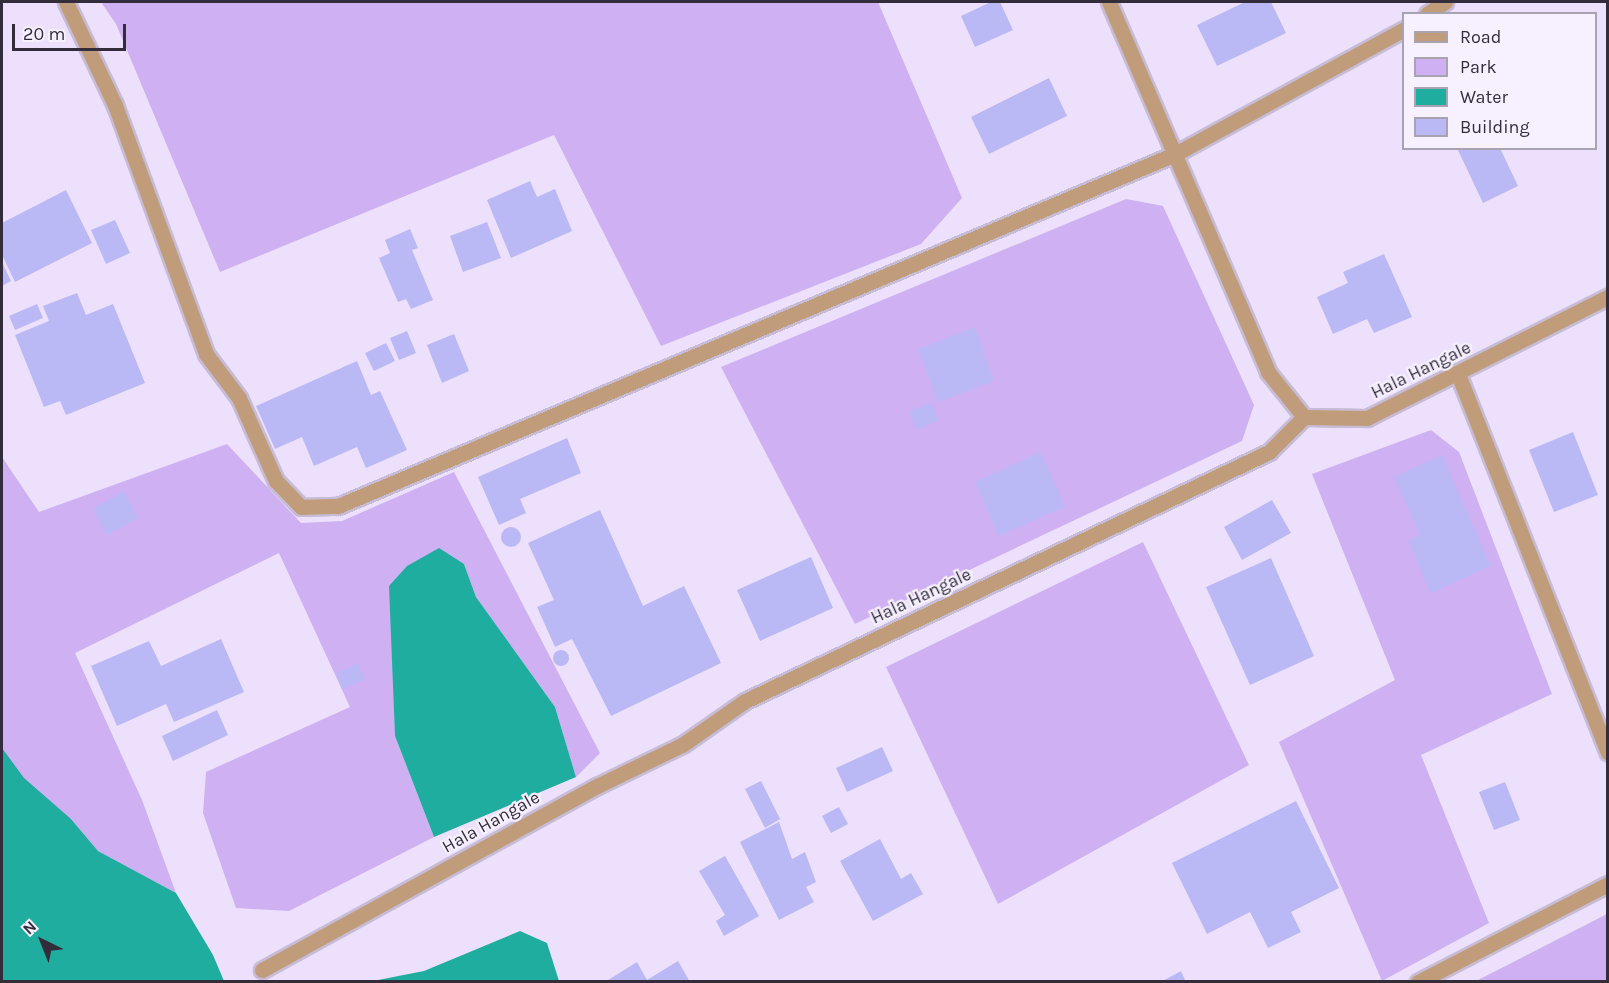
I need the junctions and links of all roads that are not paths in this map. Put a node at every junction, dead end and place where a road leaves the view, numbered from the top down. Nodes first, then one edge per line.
1 (66, 2) edge
2 (1109, 2) edge
3 (1444, 2) edge
4 (1430, 12) edge
5 (1402, 30) edge
6 (1175, 154) junction
7 (1608, 297) edge
8 (1458, 374) junction
9 (1304, 417) junction
10 (1608, 752) edge
11 (1608, 884) edge
12 (262, 970) dead end
13 (1418, 981) edge

1 - 6 street
2 - 6 street
3 - 4 street
5 - 6 street
6 - 9 street
7 - 8 street, Hala Hangale
8 - 9 street, Hala Hangale
8 - 10 street
9 - 12 street, Hala Hangale
11 - 13 street

